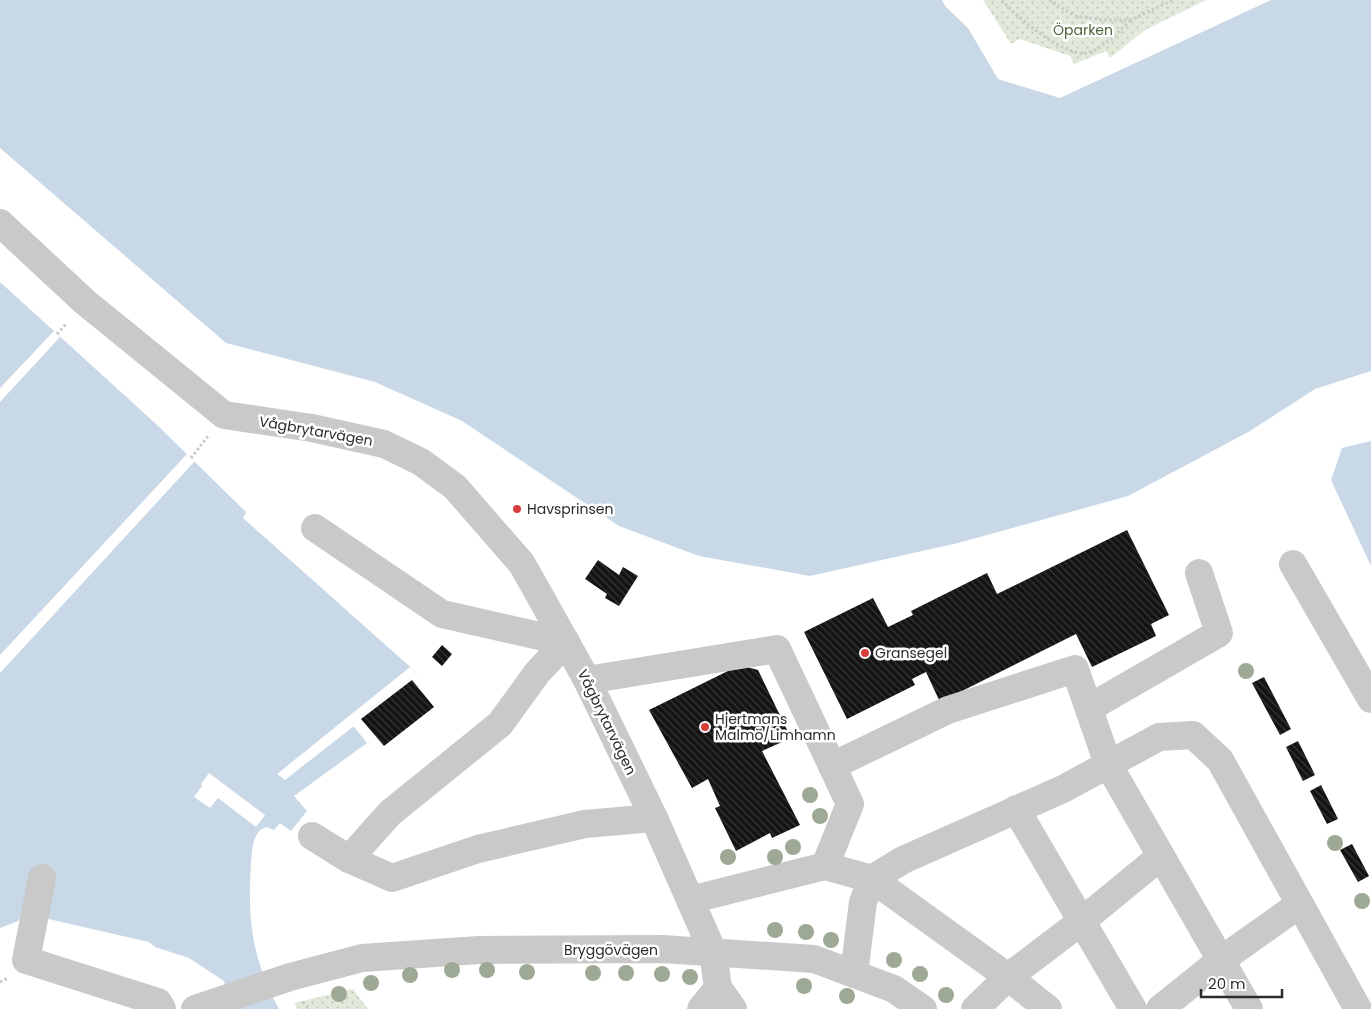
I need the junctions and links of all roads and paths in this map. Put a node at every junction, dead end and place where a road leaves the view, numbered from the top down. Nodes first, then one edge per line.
1 (1002, 0) edge
2 (1049, 0) edge
3 (1173, 0) edge
4 (1131, 20) junction
5 (0, 223) edge
6 (315, 528) dead end
7 (1293, 564) dead end
8 (1199, 573) dead end
9 (566, 642) junction
10 (587, 680) junction
11 (1371, 699) edge
12 (1089, 708) junction
13 (1108, 764) junction
14 (832, 766) junction
15 (1016, 809) junction
16 (654, 818) junction
17 (312, 836) dead end
18 (1161, 856) junction
19 (349, 859) junction
20 (825, 866) junction
21 (42, 878) dead end
22 (872, 879) junction
23 (690, 900) junction
24 (1300, 904) junction
25 (1082, 922) junction
26 (713, 952) junction
27 (1221, 960) junction
28 (854, 974) junction
29 (1008, 977) junction
30 (725, 999) edge
31 (162, 1009) edge
32 (195, 1009) edge
33 (701, 1009) edge
34 (924, 1009) edge
35 (975, 1009) edge
36 (1048, 1009) edge
37 (1133, 1009) edge
38 (1160, 1009) edge
39 (1249, 1009) edge
40 (1358, 1009) edge

1 - 4 path
2 - 4 path
3 - 4 path
5 - 9 street, Vågbrytarvägen
6 - 9 street
7 - 11 street
8 - 12 street
9 - 10 street, Vågbrytarvägen
9 - 19 street
10 - 14 street
10 - 16 street, Vågbrytarvägen
12 - 13 street
12 - 14 street
13 - 15 street
13 - 18 street
13 - 24 street
14 - 20 street
15 - 22 street
15 - 25 street
16 - 19 street
16 - 23 street, Vågbrytarvägen
17 - 19 street
18 - 25 street
18 - 27 street
20 - 22 street
20 - 23 street
21 - 31 street
22 - 28 street
22 - 29 street
23 - 26 street, Vågbrytarvägen
24 - 27 street
24 - 40 street
25 - 29 street
25 - 37 street
26 - 28 street, Bryggövägen
26 - 30 street, Vågbrytarvägen
26 - 32 street, Bryggövägen
27 - 38 street
27 - 39 street
28 - 34 street, Bryggövägen
29 - 35 street
29 - 36 street
30 - 33 street

